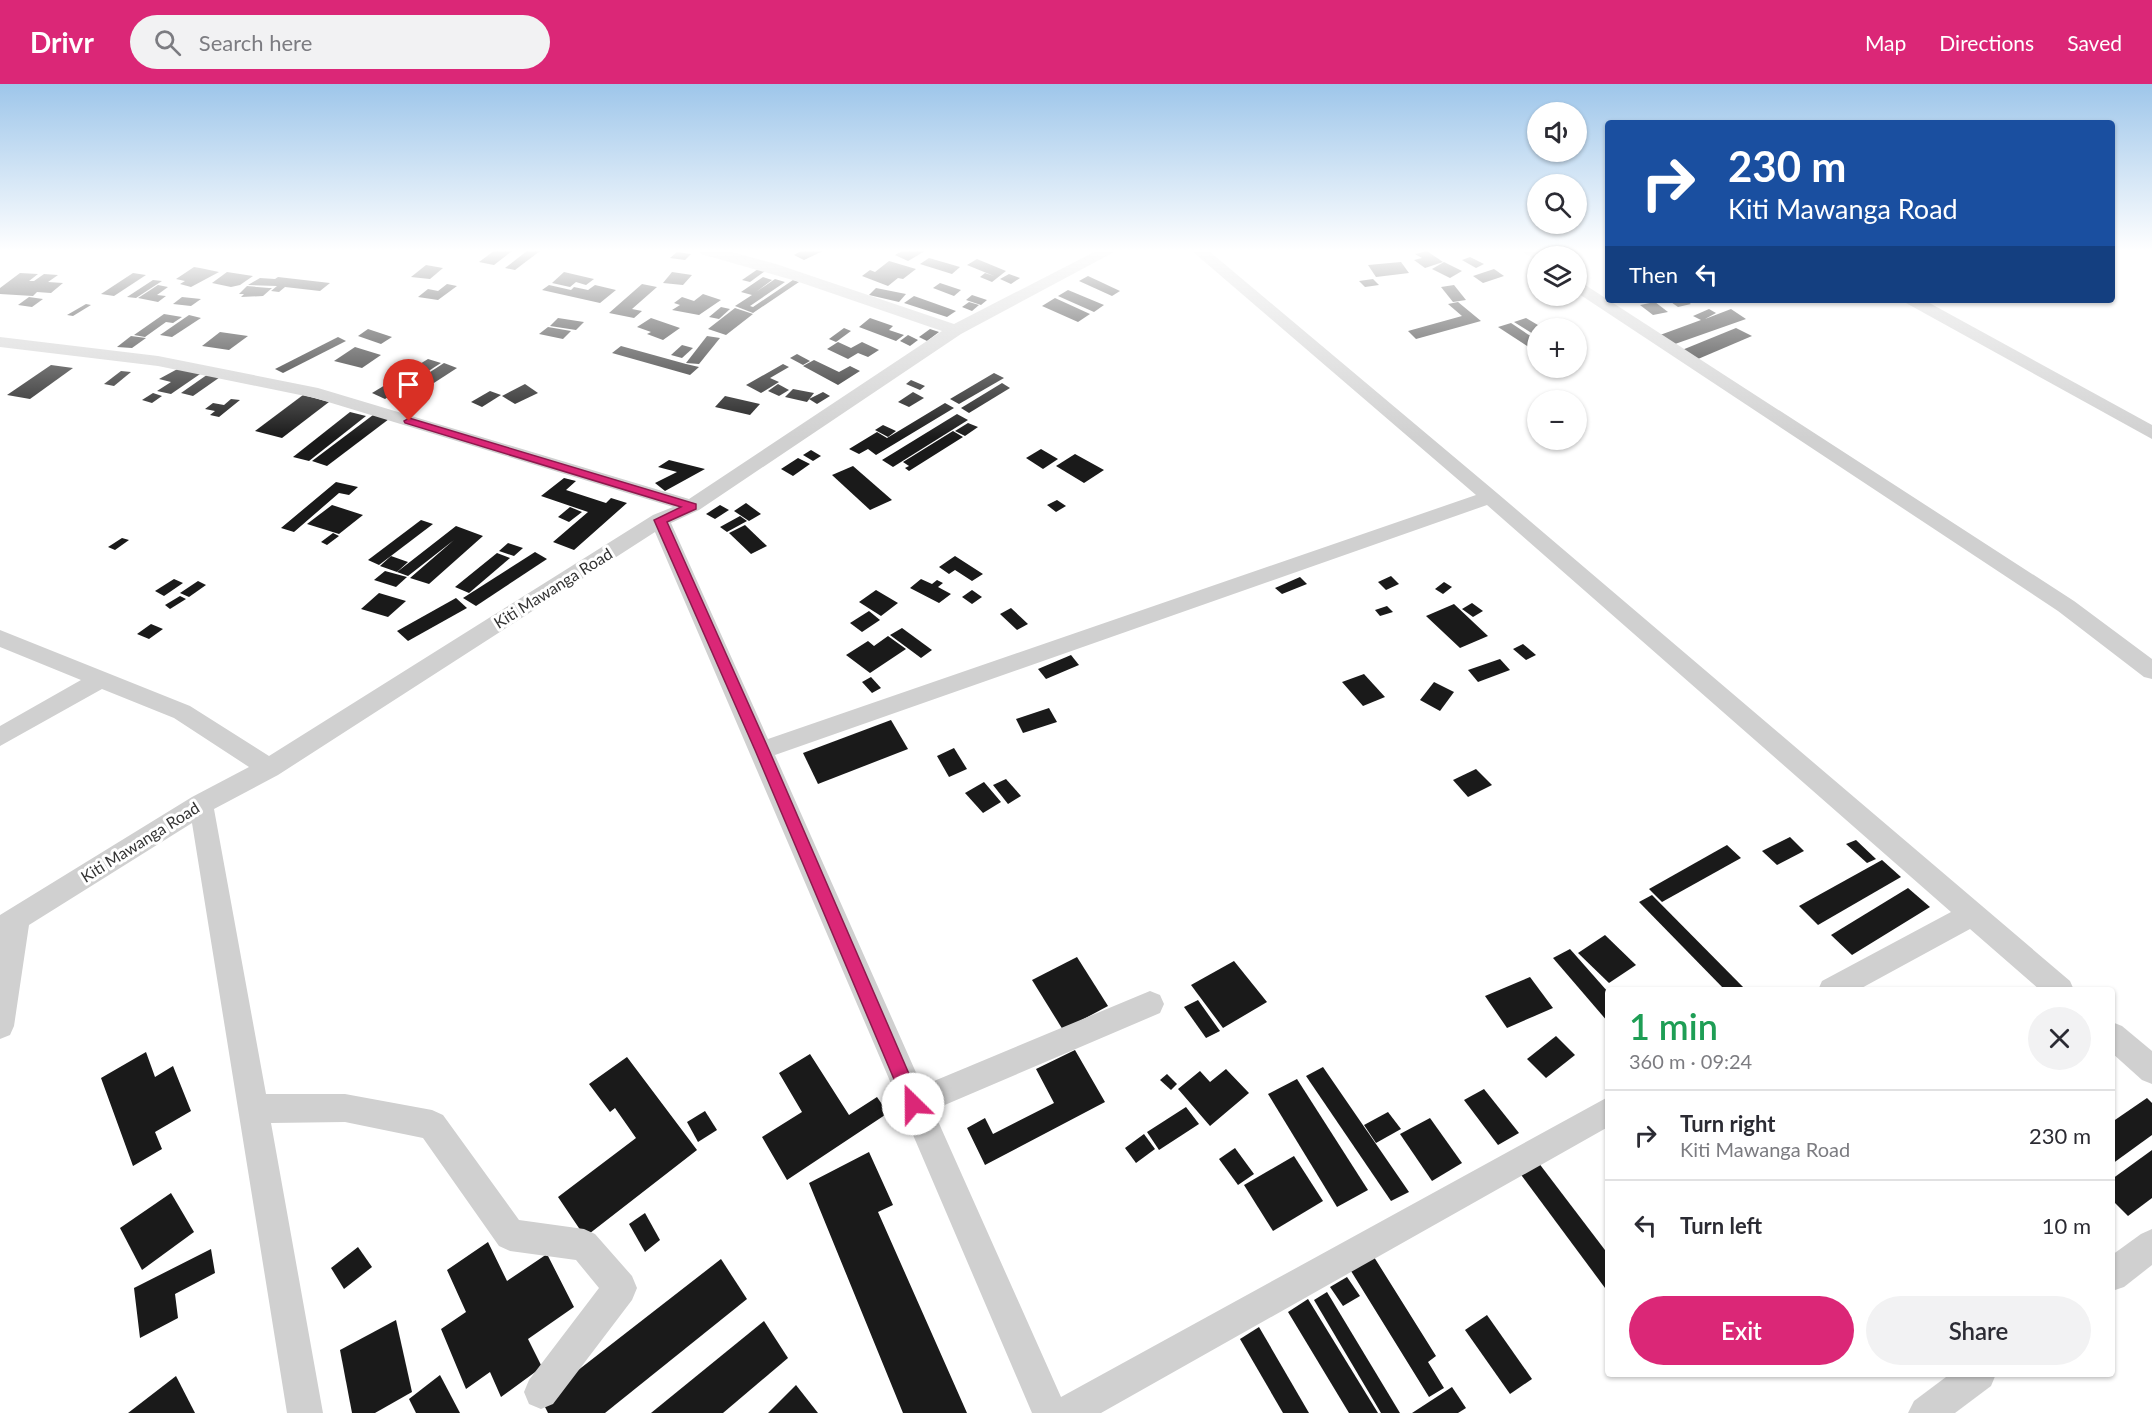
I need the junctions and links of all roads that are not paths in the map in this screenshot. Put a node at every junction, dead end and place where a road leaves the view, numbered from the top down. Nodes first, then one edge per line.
1 (907, 313) edge
2 (988, 313) edge
3 (1273, 313) edge
4 (1620, 313) edge
5 (1935, 313) edge
6 (955, 330) junction
7 (0, 342) edge
8 (2152, 433) edge
9 (1490, 496) junction
10 (692, 506) junction
11 (660, 520) junction
12 (0, 638) edge
13 (2152, 670) edge
14 (101, 679) junction
15 (0, 737) edge
16 (762, 750) junction
17 (269, 768) junction
18 (201, 804) junction
19 (1972, 914) junction
20 (8, 924) edge
21 (1838, 987) edge
22 (2057, 987) edge
23 (1150, 1004) dead end
24 (0, 1026) edge
25 (2115, 1038) edge
26 (2152, 1070) edge
27 (913, 1104) junction
28 (253, 1109) junction
29 (1605, 1114) edge
30 (2152, 1245) edge
31 (2115, 1273) edge
32 (1975, 1377) edge
33 (540, 1392) dead end
34 (305, 1413) edge
35 (1050, 1413) edge
36 (1066, 1413) edge
37 (1926, 1413) edge

1 - 6 street
2 - 6 street, Kiti Mawanga Road
3 - 9 street
4 - 13 street
5 - 8 street
6 - 10 street, Kiti Mawanga Road
7 - 10 street
9 - 16 street
9 - 19 street
10 - 11 street, Kiti Mawanga Road
11 - 16 street
11 - 17 street, Kiti Mawanga Road
12 - 14 street
14 - 15 street
14 - 17 street
16 - 27 street
17 - 18 street, Kiti Mawanga Road
18 - 20 street, Kiti Mawanga Road
18 - 28 street
19 - 21 street
19 - 22 street
20 - 24 street
23 - 27 street
25 - 26 street
27 - 35 street
28 - 33 street
28 - 34 street
29 - 36 street
30 - 31 street
32 - 37 street

